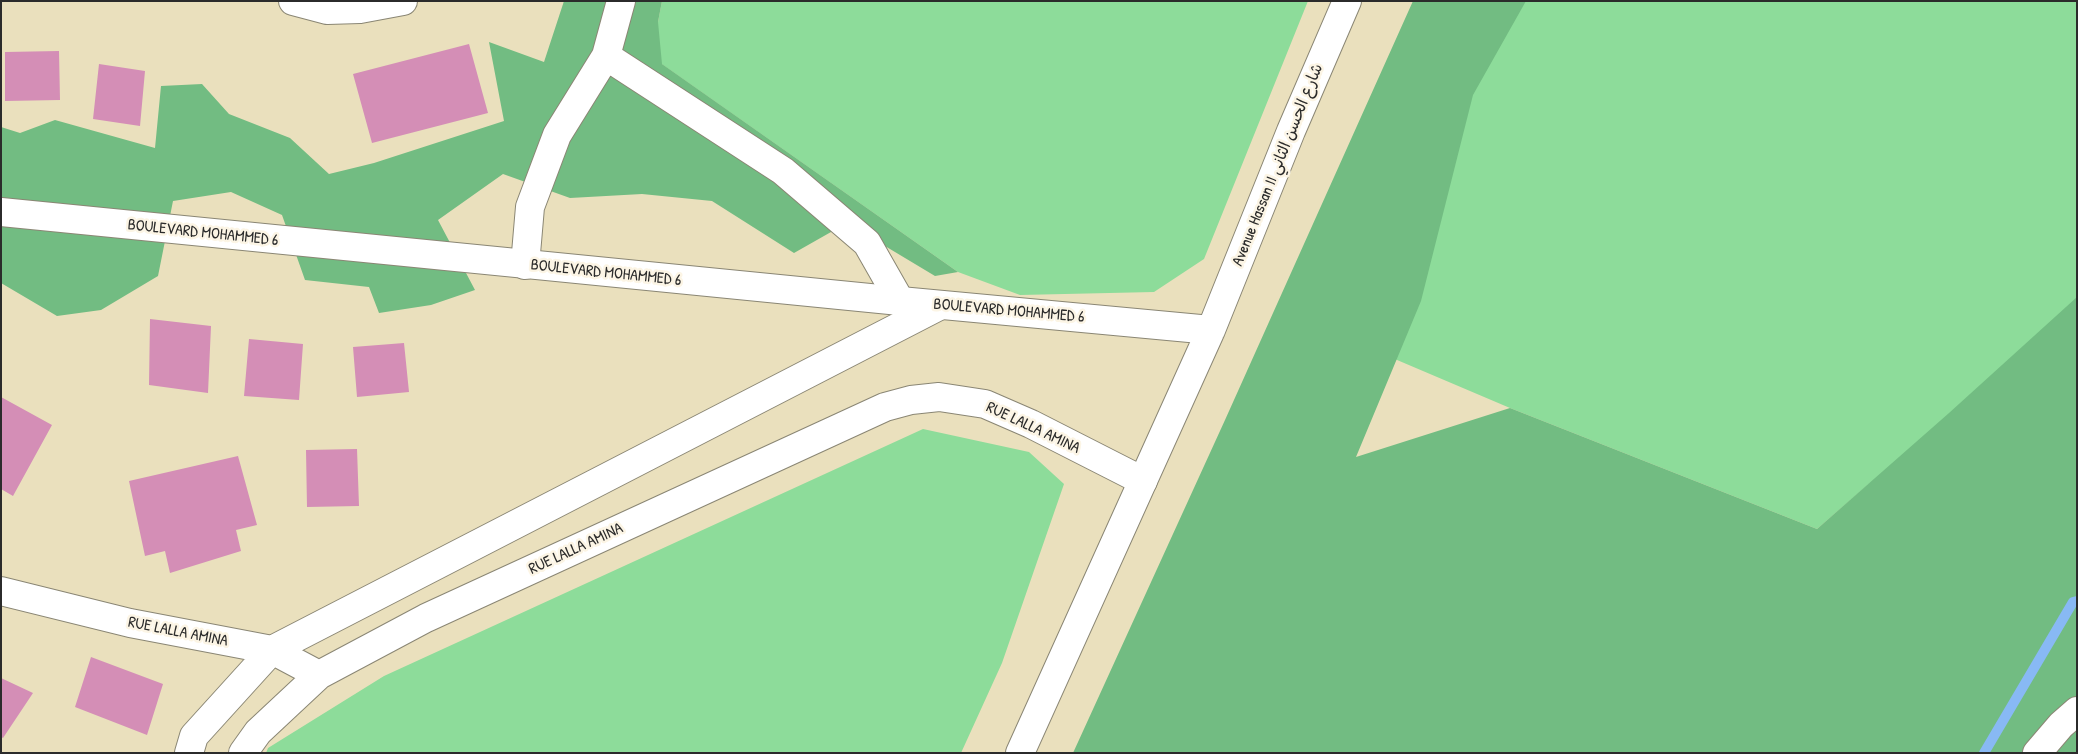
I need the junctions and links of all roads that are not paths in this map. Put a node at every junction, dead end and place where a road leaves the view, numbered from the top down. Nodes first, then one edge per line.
1 (293, 1) edge
2 (403, 1) edge
3 (621, 1) edge
4 (1347, 1) edge
5 (606, 56) junction
6 (1, 212) edge
7 (525, 265) junction
8 (900, 301) junction
9 (941, 305) junction
10 (1211, 330) junction
11 (1142, 481) junction
12 (1, 590) edge
13 (272, 650) junction
14 (319, 675) junction
15 (2077, 711) edge
16 (189, 753) edge
17 (243, 753) edge
18 (1020, 753) edge
19 (2037, 753) edge

1 - 2 street
3 - 5 street
4 - 10 street, Avenue Hassan II شارع الحسن الثاني
5 - 7 street
5 - 8 street
6 - 7 street, BOULEVARD MOHAMMED 6
7 - 8 street, BOULEVARD MOHAMMED 6
8 - 9 street, BOULEVARD MOHAMMED 6
9 - 10 street, BOULEVARD MOHAMMED 6
9 - 13 street
10 - 11 street, Avenue Hassan II شارع الحسن الثاني
11 - 14 street, RUE LALLA AMINA
11 - 18 street, Avenue Hassan II شارع الحسن الثاني
12 - 13 street, RUE LALLA AMINA
13 - 14 street, RUE LALLA AMINA
13 - 16 street
14 - 17 street
15 - 19 street

